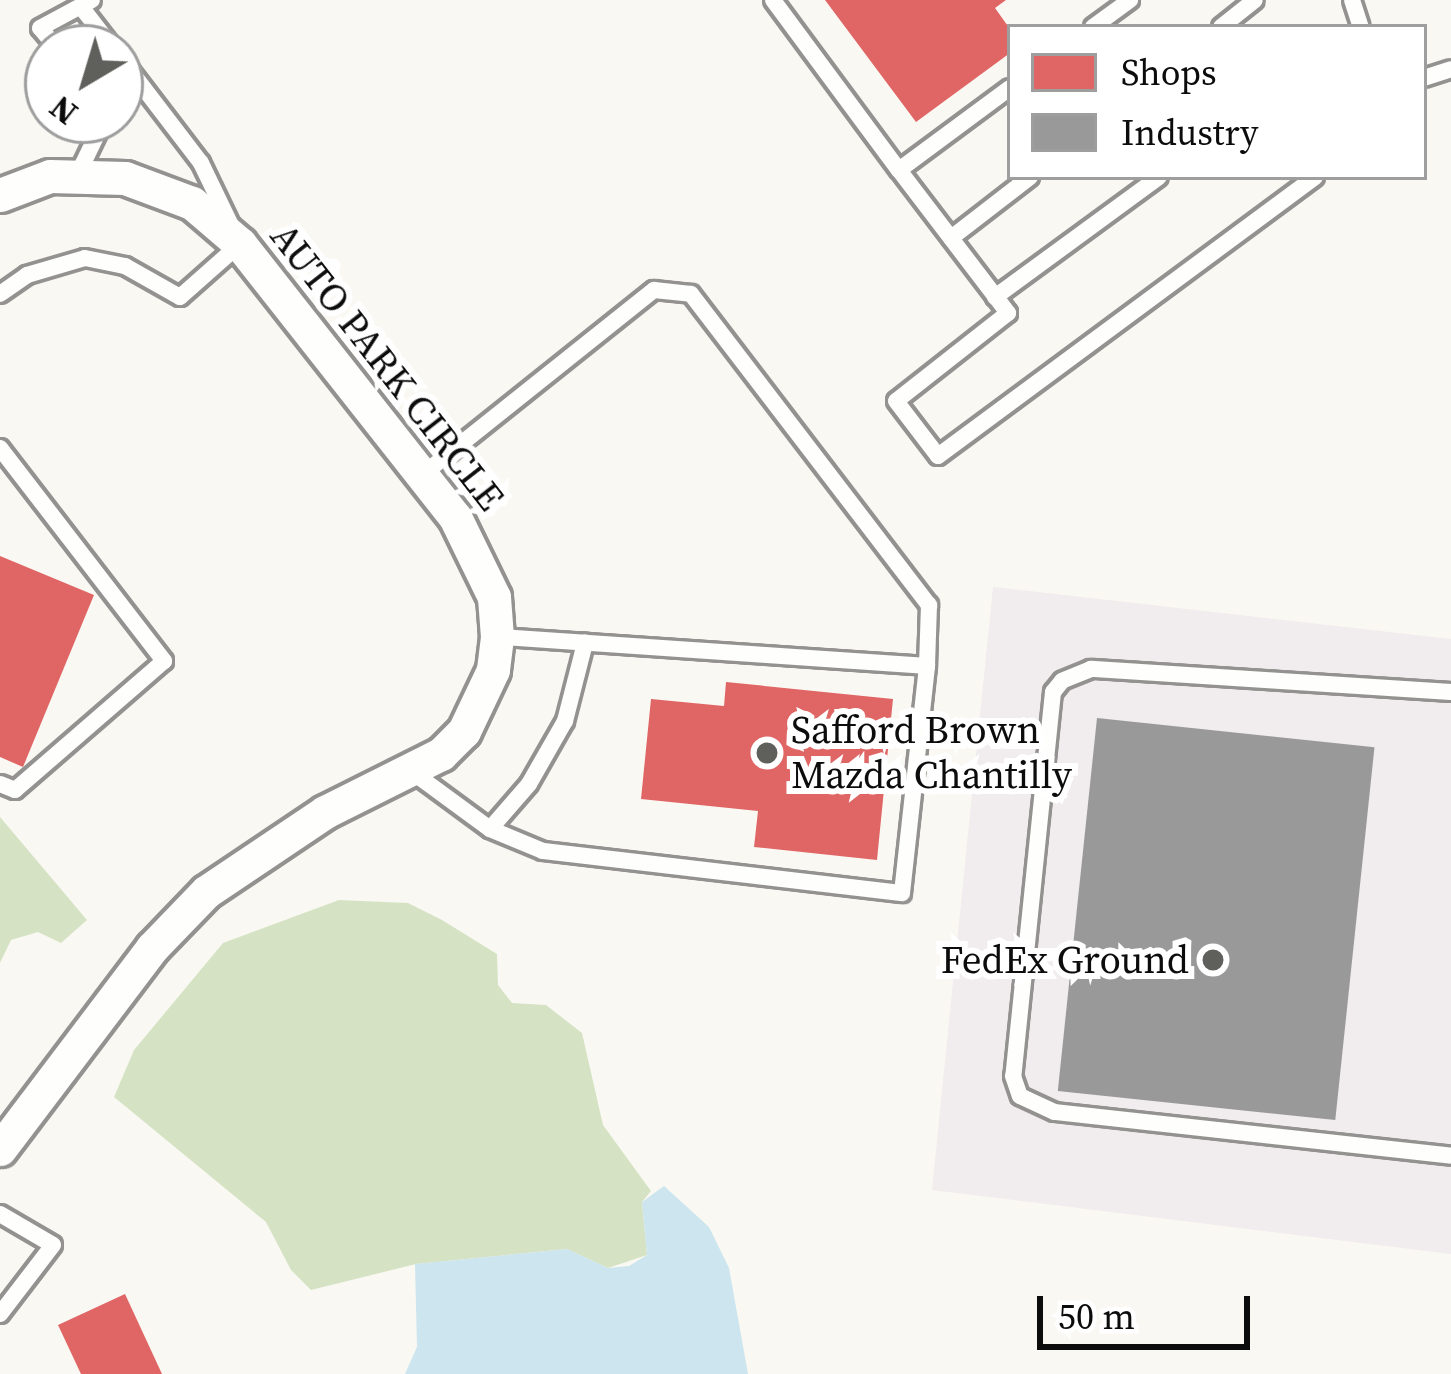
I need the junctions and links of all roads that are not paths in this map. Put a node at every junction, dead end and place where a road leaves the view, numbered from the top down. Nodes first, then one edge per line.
1 (773, 0) edge
2 (1256, 0) edge
3 (1125, 1) edge
4 (87, 4) edge
5 (48, 24) edge
6 (1097, 24) edge
7 (1225, 24) edge
8 (144, 88) edge
9 (1007, 90) edge
10 (92, 144) edge
11 (899, 170) junction
12 (78, 174) junction
13 (1026, 180) edge
14 (1155, 180) edge
15 (1311, 180) edge
16 (0, 194) edge
17 (951, 238) junction
18 (240, 244) junction
19 (0, 294) edge
20 (995, 297) junction
21 (0, 448) edge
22 (422, 475) junction
23 (497, 637) junction
24 (585, 643) junction
25 (927, 666) junction
26 (1451, 692) edge
27 (411, 771) junction
28 (0, 784) edge
29 (490, 829) junction
30 (0, 1149) edge
31 (1451, 1156) edge
32 (0, 1214) edge
33 (0, 1314) edge

1 - 11 lane
2 - 7 lane
3 - 6 lane
4 - 5 lane
8 - 18 lane
9 - 11 lane
10 - 12 lane
11 - 17 lane
12 - 16 street, AUTO PARK CIRCLE
12 - 18 street, AUTO PARK CIRCLE
13 - 17 lane
14 - 20 lane
15 - 20 lane
17 - 20 lane
18 - 19 lane
18 - 22 street, AUTO PARK CIRCLE
21 - 28 lane
22 - 23 street, AUTO PARK CIRCLE
22 - 25 lane
23 - 24 lane
23 - 27 street, AUTO PARK CIRCLE
24 - 25 lane
24 - 29 lane
25 - 29 lane
26 - 31 lane
27 - 29 lane
27 - 30 street, AUTO PARK CIRCLE
32 - 33 lane

